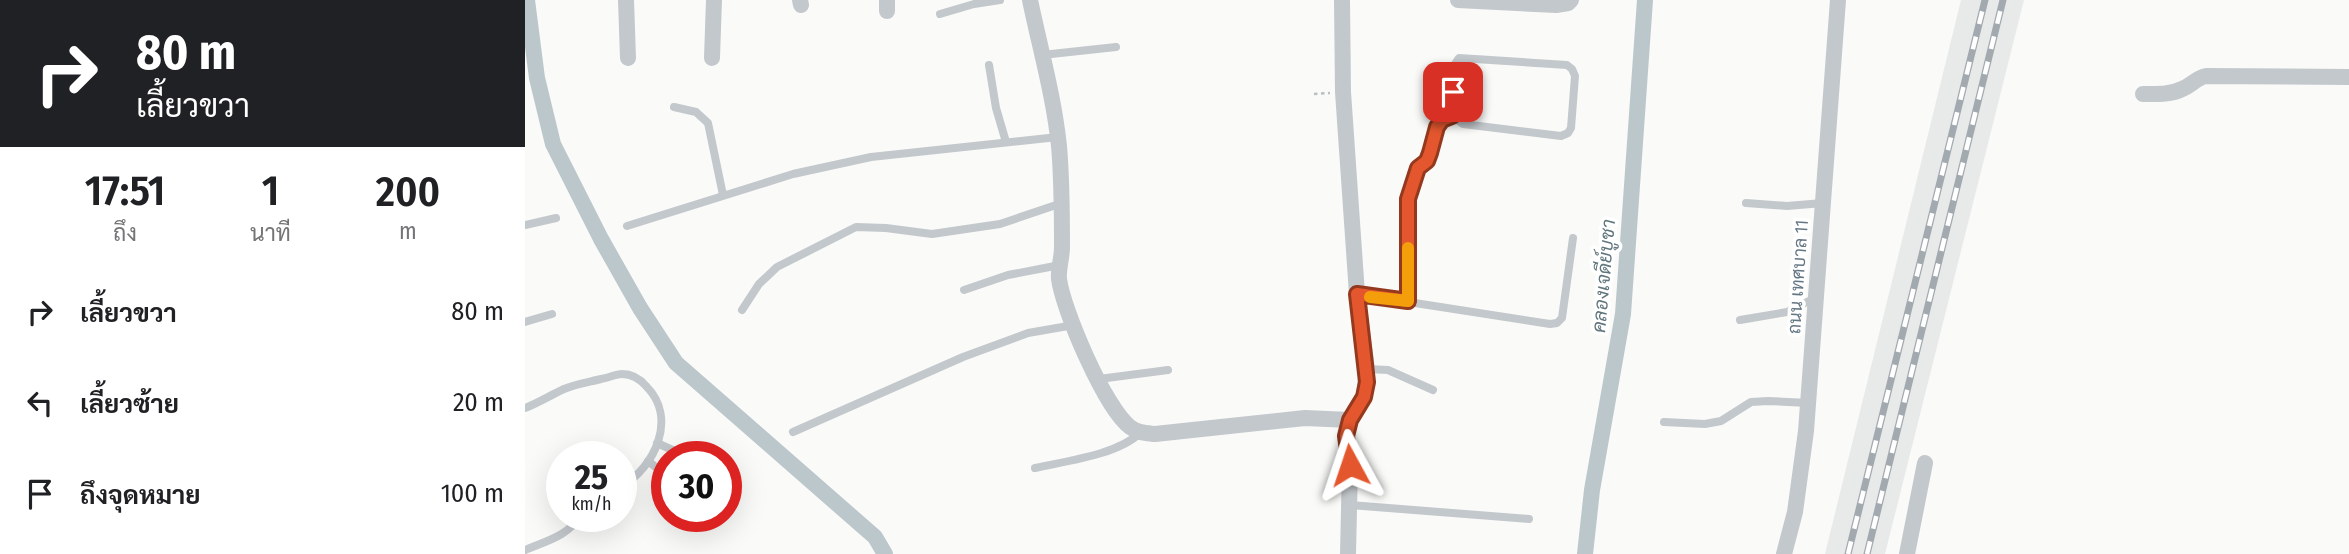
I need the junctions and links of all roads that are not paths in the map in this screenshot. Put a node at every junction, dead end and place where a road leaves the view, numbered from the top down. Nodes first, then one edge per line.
1 (626, 0) edge
2 (714, 0) edge
3 (1000, 0) edge
4 (1030, 0) edge
5 (1342, 0) edge
6 (1458, 0) edge
7 (1571, 0) edge
8 (1838, 0) edge
9 (940, 14) dead end
10 (1116, 47) dead end
11 (1042, 55) junction
12 (628, 58) dead end
13 (712, 58) dead end
14 (989, 65) dead end
15 (2349, 77) edge
16 (2143, 94) dead end
17 (674, 107) dead end
18 (1452, 116) junction
19 (1058, 137) junction
20 (1006, 142) junction
21 (723, 195) junction
22 (1062, 203) junction
23 (1746, 203) dead end
24 (1823, 203) junction
25 (556, 218) dead end
26 (525, 225) edge
27 (627, 226) dead end
28 (1573, 237) dead end
29 (1060, 265) junction
30 (964, 290) dead end
31 (1357, 294) junction
32 (1815, 298) junction
33 (1408, 301) junction
34 (742, 310) dead end
35 (552, 314) dead end
36 (1740, 320) dead end
37 (525, 322) edge
38 (1074, 325) junction
39 (1367, 369) junction
40 (1168, 370) dead end
41 (1099, 379) junction
42 (1433, 390) dead end
43 (1808, 403) junction
44 (525, 408) edge
45 (1350, 420) junction
46 (1664, 422) dead end
47 (793, 432) dead end
48 (1140, 433) junction
49 (658, 441) edge
50 (651, 455) edge
51 (648, 461) junction
52 (651, 463) edge
53 (1925, 463) dead end
54 (1035, 468) dead end
55 (637, 475) edge
56 (1349, 505) junction
57 (1529, 519) dead end
58 (566, 532) edge
59 (525, 550) edge
60 (1348, 554) edge
61 (1784, 554) edge
62 (1907, 554) edge

1 - 12 street
2 - 13 street
3 - 9 lane
4 - 11 street
5 - 31 street
6 - 7 street
8 - 24 street, ถนน เทศบาล 11
10 - 11 lane
11 - 19 street
14 - 20 lane
15 - 16 street
17 - 21 lane
18 - 18 lane
18 - 33 lane
19 - 20 lane
19 - 22 street
20 - 21 lane
21 - 27 lane
22 - 29 street
22 - 34 lane
23 - 24 lane
24 - 32 street, ถนน เทศบาล 11
25 - 26 lane
28 - 33 lane
29 - 30 lane
29 - 38 street
31 - 33 lane
31 - 39 street
32 - 36 lane
32 - 43 street, ถนน เทศบาล 11
35 - 37 lane
38 - 41 street
38 - 47 lane
39 - 42 lane
39 - 45 street
40 - 41 lane
41 - 48 street
43 - 46 lane
43 - 61 street, ถนน เทศบาล 11
44 - 49 lane
45 - 48 street
45 - 56 street
48 - 54 lane
50 - 51 lane
51 - 52 lane
51 - 55 lane
53 - 62 street
56 - 57 lane
56 - 60 street
58 - 59 lane

